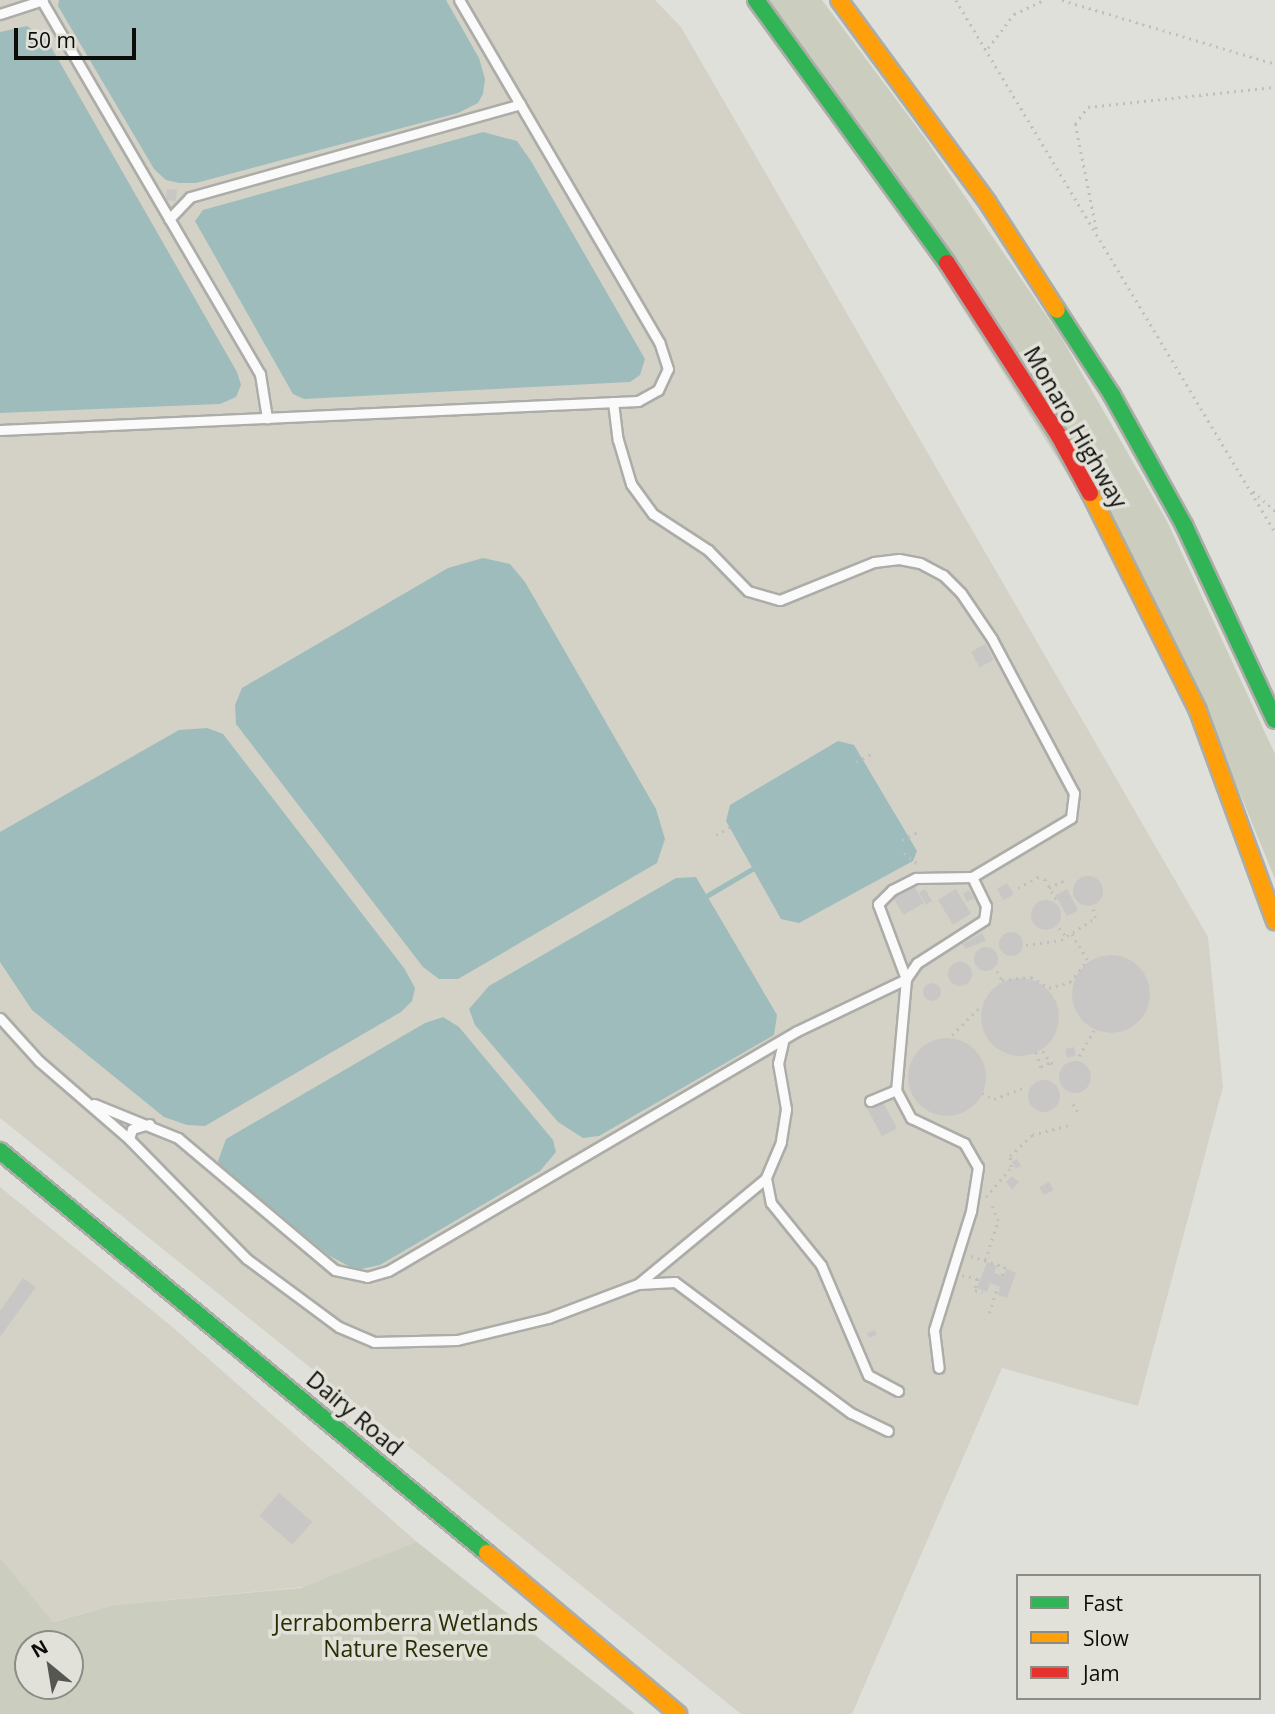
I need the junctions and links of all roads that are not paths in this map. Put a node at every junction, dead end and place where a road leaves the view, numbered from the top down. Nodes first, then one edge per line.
1 (459, 0) edge
2 (757, 0) edge
3 (839, 0) edge
4 (42, 1) edge
5 (0, 14) edge
6 (520, 104) junction
7 (169, 219) junction
8 (614, 402) junction
9 (267, 418) junction
10 (0, 430) edge
11 (1275, 720) edge
12 (972, 877) junction
13 (1275, 921) edge
14 (906, 979) junction
15 (0, 1018) edge
16 (783, 1042) junction
17 (896, 1090) junction
18 (870, 1101) dead end
19 (90, 1102) junction
20 (149, 1124) junction
21 (130, 1139) junction
22 (0, 1151) edge
23 (766, 1178) junction
24 (638, 1284) junction
25 (939, 1368) dead end
26 (898, 1391) dead end
27 (888, 1431) dead end
28 (678, 1714) edge

1 - 6 lane
2 - 13 main road, Monaro Highway
3 - 11 main road, Monaro Highway
4 - 5 lane
4 - 7 lane
6 - 7 lane
6 - 8 lane
7 - 9 lane
8 - 9 lane
8 - 12 lane
9 - 10 lane
12 - 14 lane
12 - 14 lane
14 - 16 lane
14 - 17 lane
15 - 19 lane
16 - 20 lane
16 - 23 lane
17 - 18 lane
17 - 25 lane
19 - 20 lane
19 - 21 lane
20 - 21 lane
21 - 24 lane
22 - 28 main road, Dairy Road
23 - 24 lane
23 - 26 lane
24 - 27 lane

